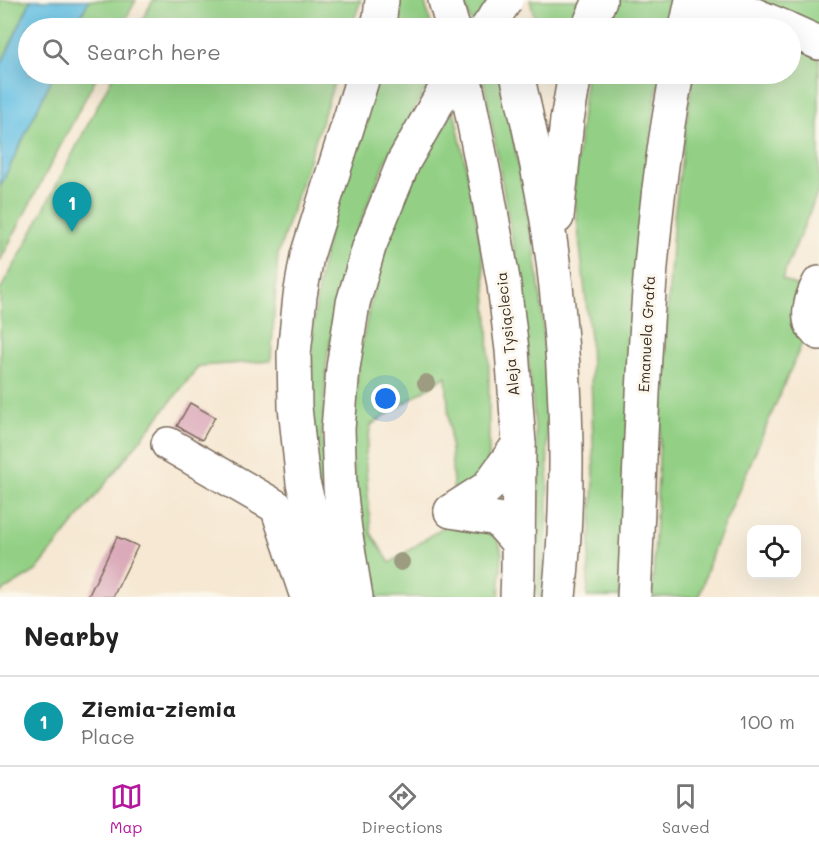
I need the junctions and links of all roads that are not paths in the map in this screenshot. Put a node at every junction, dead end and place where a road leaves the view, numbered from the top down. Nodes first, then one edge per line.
1 (382, 0) edge
2 (445, 0) edge
3 (499, 0) edge
4 (506, 0) edge
5 (600, 0) edge
6 (692, 0) edge
7 (730, 2) edge
8 (380, 18) edge
9 (450, 18) edge
10 (494, 18) edge
11 (504, 18) edge
12 (592, 18) edge
13 (688, 18) edge
14 (702, 18) edge
15 (764, 18) edge
16 (801, 35) edge
17 (819, 43) edge
18 (361, 84) edge
19 (449, 84) edge
20 (466, 84) edge
21 (519, 84) edge
22 (573, 84) edge
23 (674, 84) edge
24 (553, 261) junction
25 (819, 283) edge
26 (817, 332) edge
27 (168, 444) dead end
28 (519, 444) junction
29 (518, 543) junction
30 (356, 588) edge
31 (307, 597) edge
32 (336, 597) edge
33 (517, 597) edge
34 (559, 597) edge
35 (634, 597) edge

1 - 8 main road
2 - 9 main road
3 - 11 main road
4 - 10 main road, bridge
5 - 12 main road
6 - 13 main road
7 - 14 main road
7 - 15 main road
16 - 17 main road
18 - 32 main road
19 - 30 main road
20 - 28 main road, Aleja Tysiąclecia
21 - 24 main road
22 - 24 main road
23 - 35 main road, Emanuela Grafa
24 - 34 main road
25 - 26 main road
27 - 31 main road
28 - 29 main road, Aleja Tysiąclecia
28 - 29 main road
29 - 33 main road, Aleja Tysiąclecia

